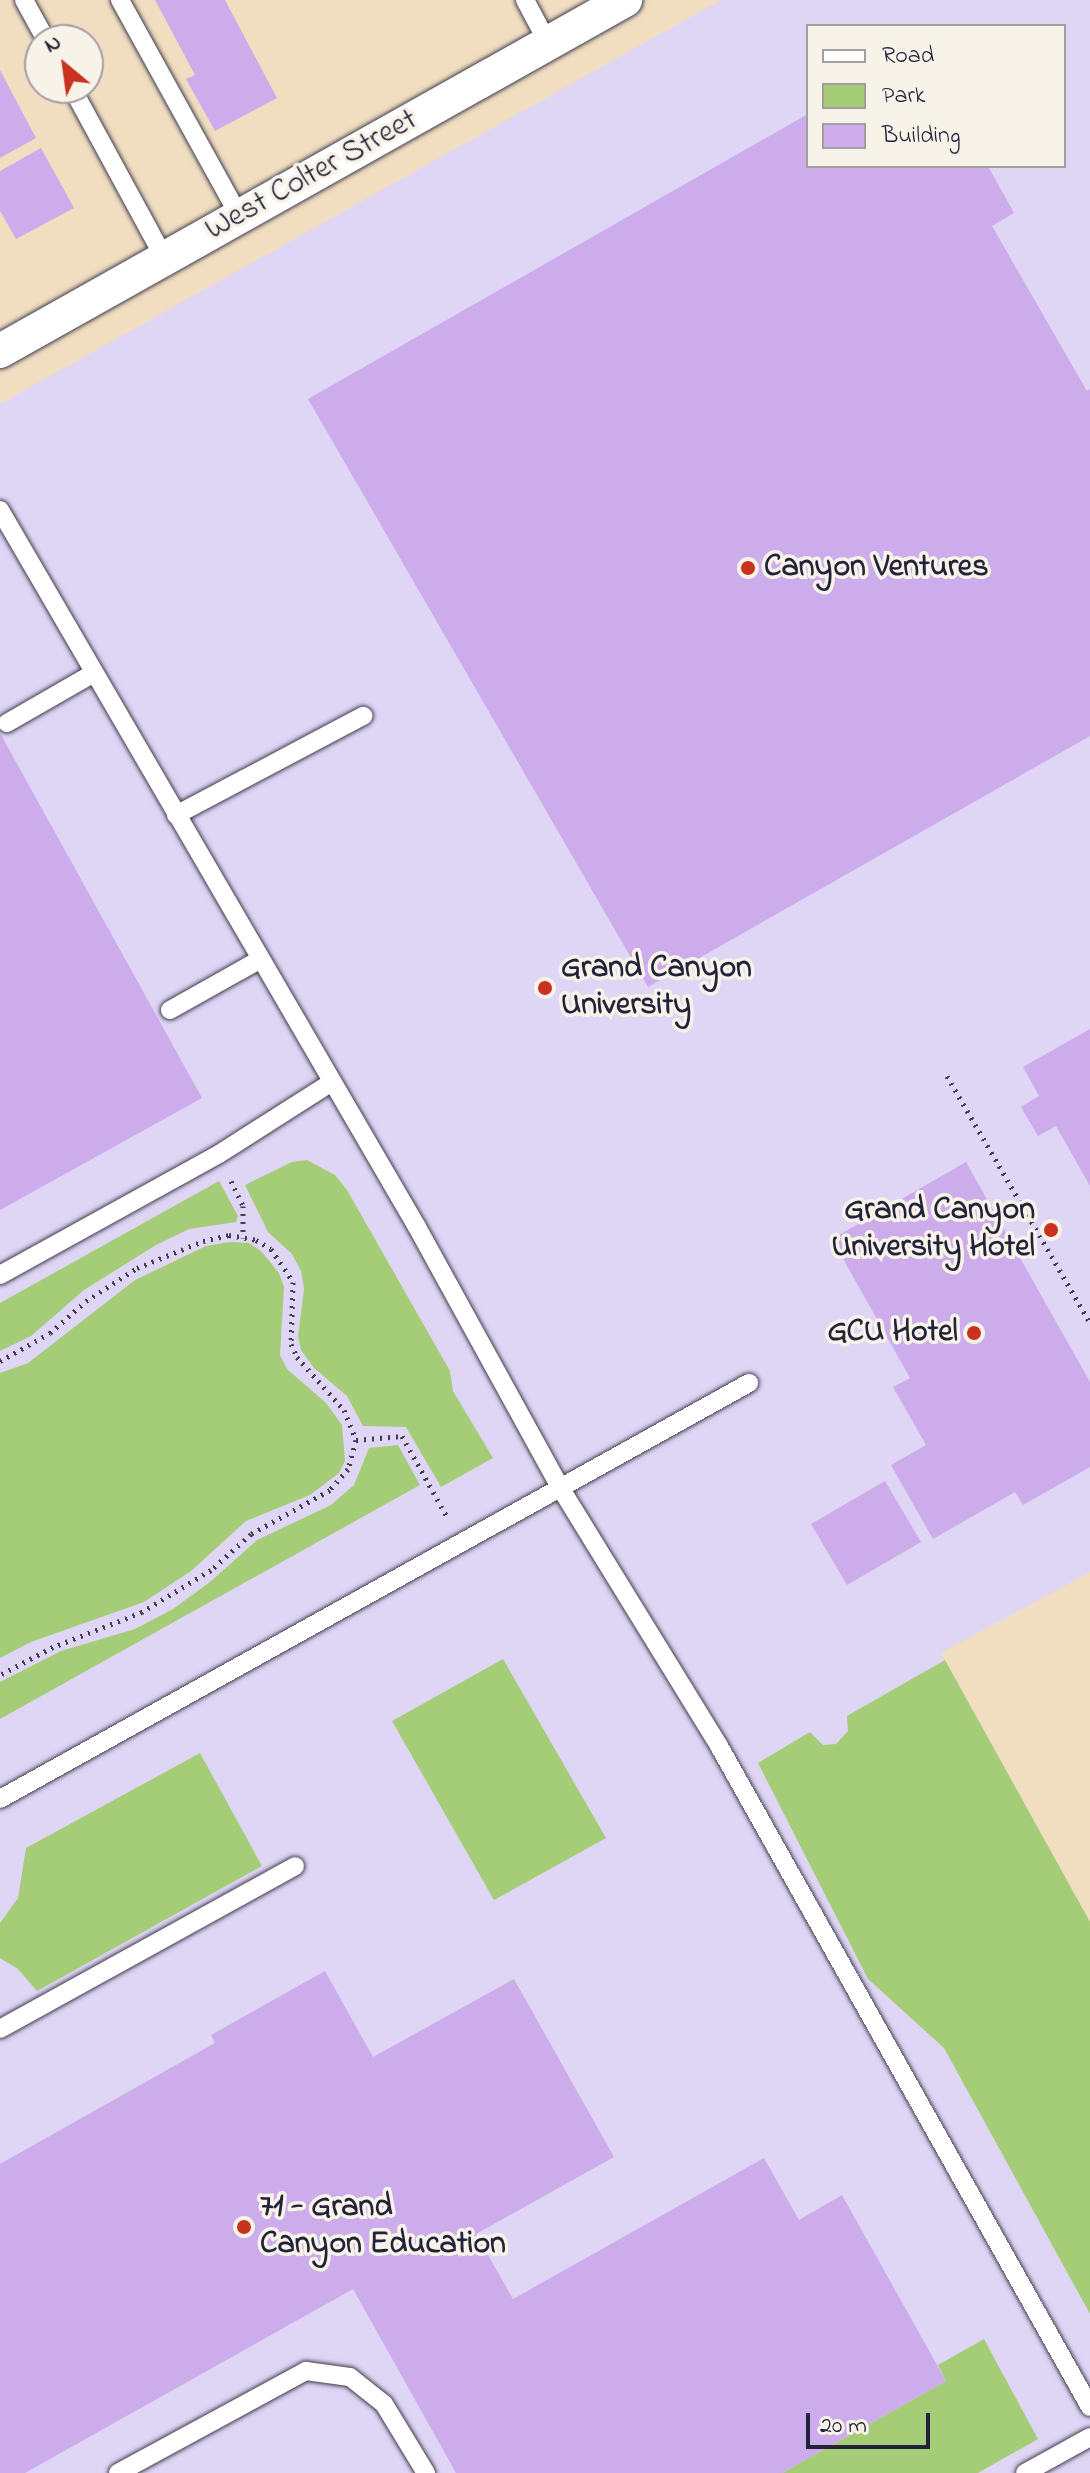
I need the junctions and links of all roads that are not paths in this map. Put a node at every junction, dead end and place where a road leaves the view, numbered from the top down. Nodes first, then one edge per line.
1 (24, 0) edge
2 (120, 0) edge
3 (525, 0) edge
4 (625, 0) edge
5 (37, 24) edge
6 (548, 43) junction
7 (81, 104) edge
8 (239, 216) junction
9 (165, 259) junction
10 (0, 351) edge
11 (0, 510) edge
12 (94, 673) junction
13 (363, 716) dead end
14 (7, 723) dead end
15 (176, 815) junction
16 (261, 959) junction
17 (170, 1010) dead end
18 (332, 1082) junction
19 (0, 1275) edge
20 (749, 1383) dead end
21 (561, 1489) junction
22 (0, 1799) edge
23 (295, 1866) dead end
24 (0, 2029) edge
25 (1090, 2407) edge
26 (1090, 2437) edge
27 (118, 2473) edge
28 (426, 2473) edge
29 (1025, 2473) edge

1 - 5 lane
2 - 8 lane
3 - 6 lane
4 - 6 street, West Colter Street
6 - 8 street, West Colter Street
7 - 9 lane
8 - 9 street, West Colter Street
9 - 10 street, West Colter Street
11 - 12 lane
12 - 14 lane
12 - 15 lane
13 - 15 lane
15 - 16 lane
16 - 17 lane
16 - 18 lane
18 - 19 lane
18 - 21 lane
20 - 21 lane
21 - 22 lane
21 - 25 lane
23 - 24 lane
26 - 29 lane
27 - 28 lane

